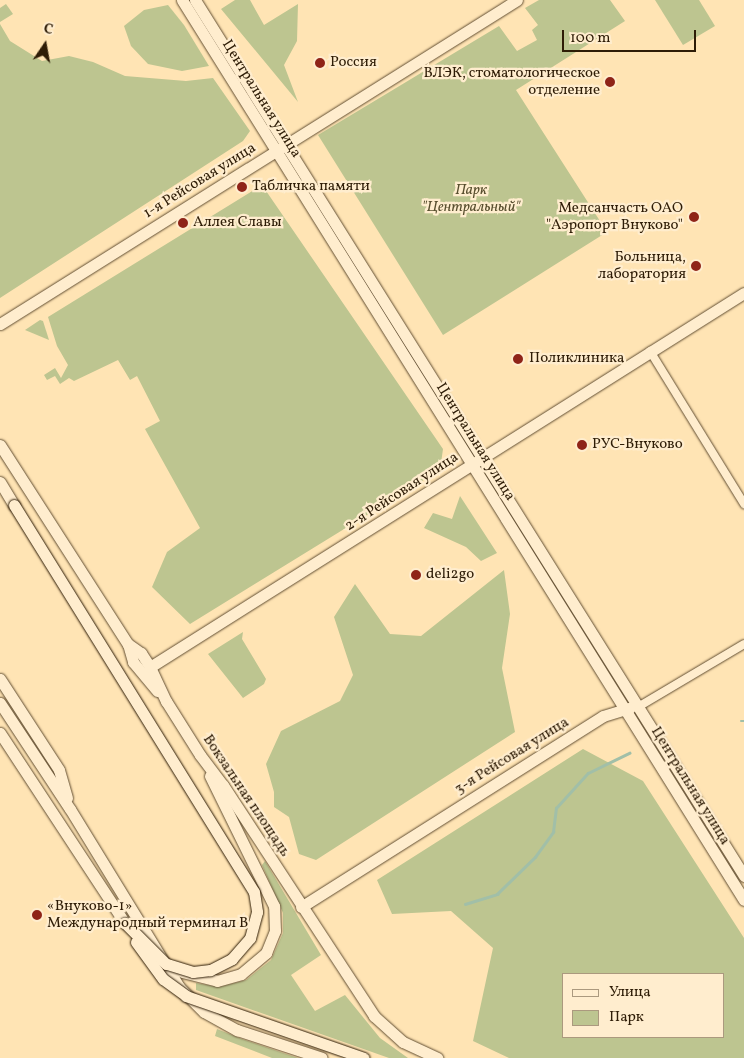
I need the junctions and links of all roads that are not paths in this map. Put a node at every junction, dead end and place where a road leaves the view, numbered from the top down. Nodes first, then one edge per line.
1 (182, 0) edge
2 (195, 0) edge
3 (517, 0) edge
4 (281, 148) junction
5 (744, 293) edge
6 (0, 324) edge
7 (650, 351) junction
8 (0, 445) edge
9 (482, 458) junction
10 (471, 465) junction
11 (0, 482) edge
12 (744, 504) edge
13 (128, 644) junction
14 (744, 644) edge
15 (150, 667) junction
16 (0, 679) edge
17 (166, 701) junction
18 (0, 703) edge
19 (638, 707) junction
20 (623, 708) junction
21 (0, 733) edge
22 (200, 755) junction
23 (70, 809) junction
24 (744, 876) edge
25 (744, 900) edge
26 (301, 907) junction
27 (125, 923) junction
28 (163, 961) junction
29 (322, 1058) edge
30 (364, 1058) edge
31 (437, 1058) edge

1 - 4 main road, Центральная улица
2 - 4 main road, Центральная улица
3 - 4 main road, 1-я Рейсовая улица
4 - 6 main road, 1-я Рейсовая улица
4 - 9 main road, Центральная улица
4 - 10 main road, Центральная улица
5 - 7 main road, 2-я Рейсовая улица
7 - 9 main road, 2-я Рейсовая улица
7 - 12 street
8 - 13 main road, Вокзальная площадь
9 - 10 main road, 2-я Рейсовая улица
9 - 19 main road, Центральная улица
10 - 15 main road, 2-я Рейсовая улица
10 - 20 main road, Центральная улица
11 - 27 main road, bridge
13 - 15 main road, Вокзальная площадь
13 - 17 main road, Вокзальная площадь
14 - 19 street, 3-я Рейсовая улица
15 - 17 main road, Вокзальная площадь
16 - 23 main road
17 - 22 main road, Вокзальная площадь
18 - 23 main road
19 - 20 main road, 3-я Рейсовая улица
19 - 24 main road, Центральная улица
20 - 25 main road, Центральная улица
20 - 26 main road, 3-я Рейсовая улица
21 - 27 main road
22 - 26 main road, Вокзальная площадь
22 - 28 main road
23 - 28 main road
26 - 31 main road, Вокзальная площадь
27 - 30 main road, bridge
28 - 29 main road

